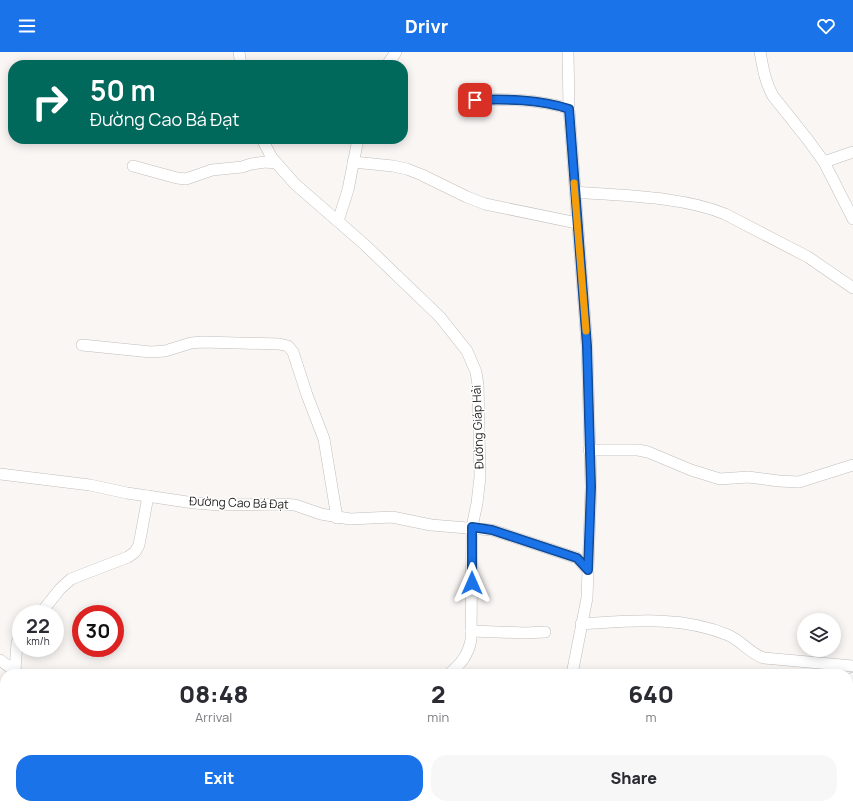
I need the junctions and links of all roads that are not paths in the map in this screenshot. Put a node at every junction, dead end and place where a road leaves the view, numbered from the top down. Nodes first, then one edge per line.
1 (568, 52) edge
2 (760, 52) edge
3 (475, 100) dead end
4 (569, 109) junction
5 (264, 144) edge
6 (357, 144) edge
7 (853, 152) edge
8 (353, 162) junction
9 (824, 162) junction
10 (276, 163) junction
11 (133, 166) dead end
12 (574, 192) junction
13 (853, 219) edge
14 (338, 221) junction
15 (577, 223) junction
16 (853, 288) edge
17 (82, 345) dead end
18 (589, 450) junction
19 (853, 465) edge
20 (0, 474) edge
21 (148, 496) junction
22 (337, 518) junction
23 (472, 527) junction
24 (588, 570) junction
25 (47, 605) edge
26 (581, 624) junction
27 (470, 631) junction
28 (545, 632) dead end
29 (17, 657) edge
30 (0, 660) edge
31 (853, 666) edge
32 (13, 669) edge
33 (17, 669) edge
34 (454, 669) edge
35 (573, 669) edge

1 - 4 street
2 - 9 street
3 - 4 street
4 - 12 street
5 - 10 street, Đường Giáp Hải
6 - 8 street
7 - 9 street
8 - 14 street
8 - 15 street
9 - 13 street
10 - 11 street
10 - 14 street, Đường Giáp Hải
12 - 15 street
12 - 16 street
14 - 23 street, Đường Giáp Hải
15 - 18 street
17 - 22 street
18 - 19 street
18 - 24 street
20 - 21 street, Đường Cao Bá Đạt
21 - 22 street, Đường Cao Bá Đạt
21 - 25 street
22 - 23 street, Đường Cao Bá Đạt
23 - 24 street, Đường Cao Bá Đạt
23 - 27 street, Đường Giáp Hải
24 - 26 street
26 - 31 street
26 - 35 street
27 - 28 street
27 - 34 street, Đường Giáp Hải
29 - 33 street
30 - 32 street

